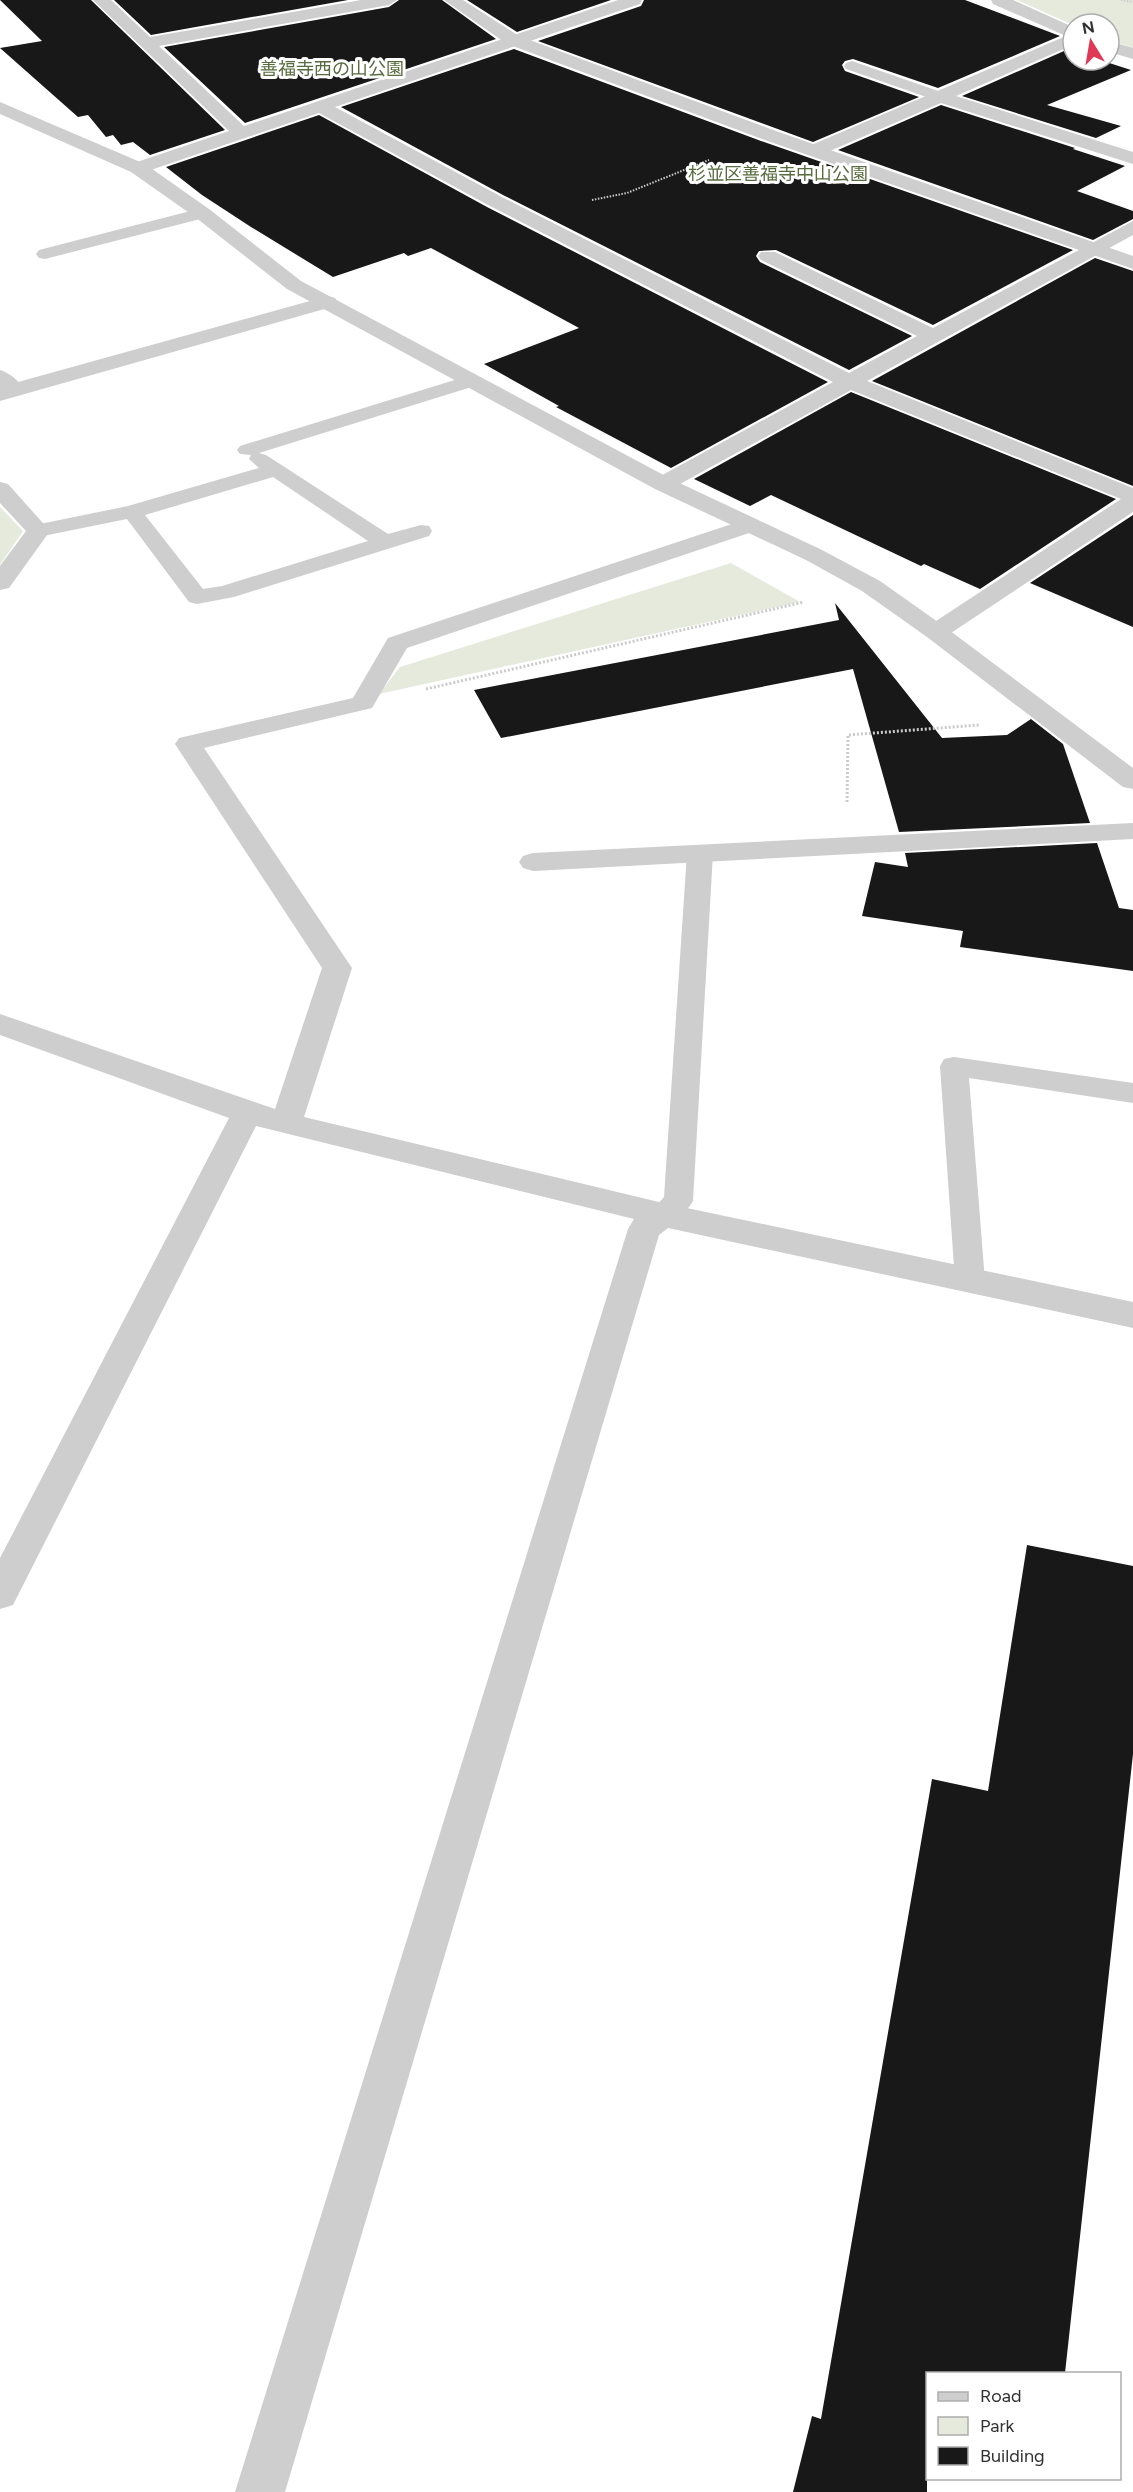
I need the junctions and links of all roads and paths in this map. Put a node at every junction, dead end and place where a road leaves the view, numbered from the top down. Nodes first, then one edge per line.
1 (101, 0) edge
2 (389, 0) edge
3 (452, 0) edge
4 (634, 0) edge
5 (999, 0) edge
6 (1121, 0) edge
7 (1133, 2) edge
8 (1061, 28) edge
9 (513, 40) junction
10 (147, 43) junction
11 (1061, 44) edge
12 (852, 66) dead end
13 (938, 96) junction
14 (320, 106) junction
15 (0, 107) edge
16 (241, 132) junction
17 (769, 135) junction
18 (816, 150) junction
19 (1133, 158) edge
20 (138, 168) junction
21 (585, 200) dead end
22 (202, 213) junction
23 (1133, 227) edge
24 (1095, 249) junction
25 (45, 254) dead end
26 (768, 256) dead end
27 (1133, 263) edge
28 (328, 302) junction
29 (933, 336) junction
30 (471, 381) junction
31 (848, 381) junction
32 (5, 386) edge
33 (275, 470) junction
34 (663, 484) junction
35 (0, 489) edge
36 (1133, 496) edge
37 (1133, 502) edge
38 (132, 512) junction
39 (750, 525) junction
40 (38, 531) junction
41 (421, 531) dead end
42 (386, 543) junction
43 (0, 583) edge
44 (871, 586) junction
45 (936, 632) junction
46 (363, 703) junction
47 (1053, 720) junction
48 (1133, 781) edge
49 (1133, 831) edge
50 (847, 845) junction
51 (700, 853) junction
52 (533, 862) dead end
53 (0, 1024) edge
54 (1133, 1093) edge
55 (247, 1113) junction
56 (286, 1123) junction
57 (663, 1215) junction
58 (970, 1281) junction
59 (1133, 1315) edge
60 (0, 1594) edge
61 (260, 2492) edge

1 - 10 street
2 - 10 street
3 - 9 street
4 - 9 street
5 - 8 street
6 - 7 path
9 - 14 street
9 - 17 street
10 - 16 street
11 - 13 street
12 - 13 lane
13 - 18 street
13 - 19 street
14 - 16 street
14 - 31 street
15 - 20 street
16 - 20 street
17 - 18 street
17 - 21 path
18 - 24 street
20 - 22 street
22 - 25 lane
22 - 28 street
23 - 24 street
24 - 27 street
24 - 29 street
26 - 29 street
28 - 30 street
28 - 32 street
29 - 31 street
30 - 33 lane
30 - 34 street
31 - 34 street
31 - 36 street
33 - 38 lane
33 - 42 lane
34 - 39 street
35 - 40 street
37 - 45 street
38 - 40 lane
38 - 42 lane
39 - 44 street
39 - 46 street
40 - 43 street
41 - 42 lane
44 - 45 street
44 - 46 path
45 - 47 street
46 - 56 street
47 - 48 street
47 - 50 path
49 - 50 street
50 - 51 street
51 - 52 street
51 - 57 lane
53 - 55 street
54 - 58 lane
55 - 56 street
55 - 60 street
56 - 57 street
57 - 58 street
57 - 61 street
58 - 59 street

